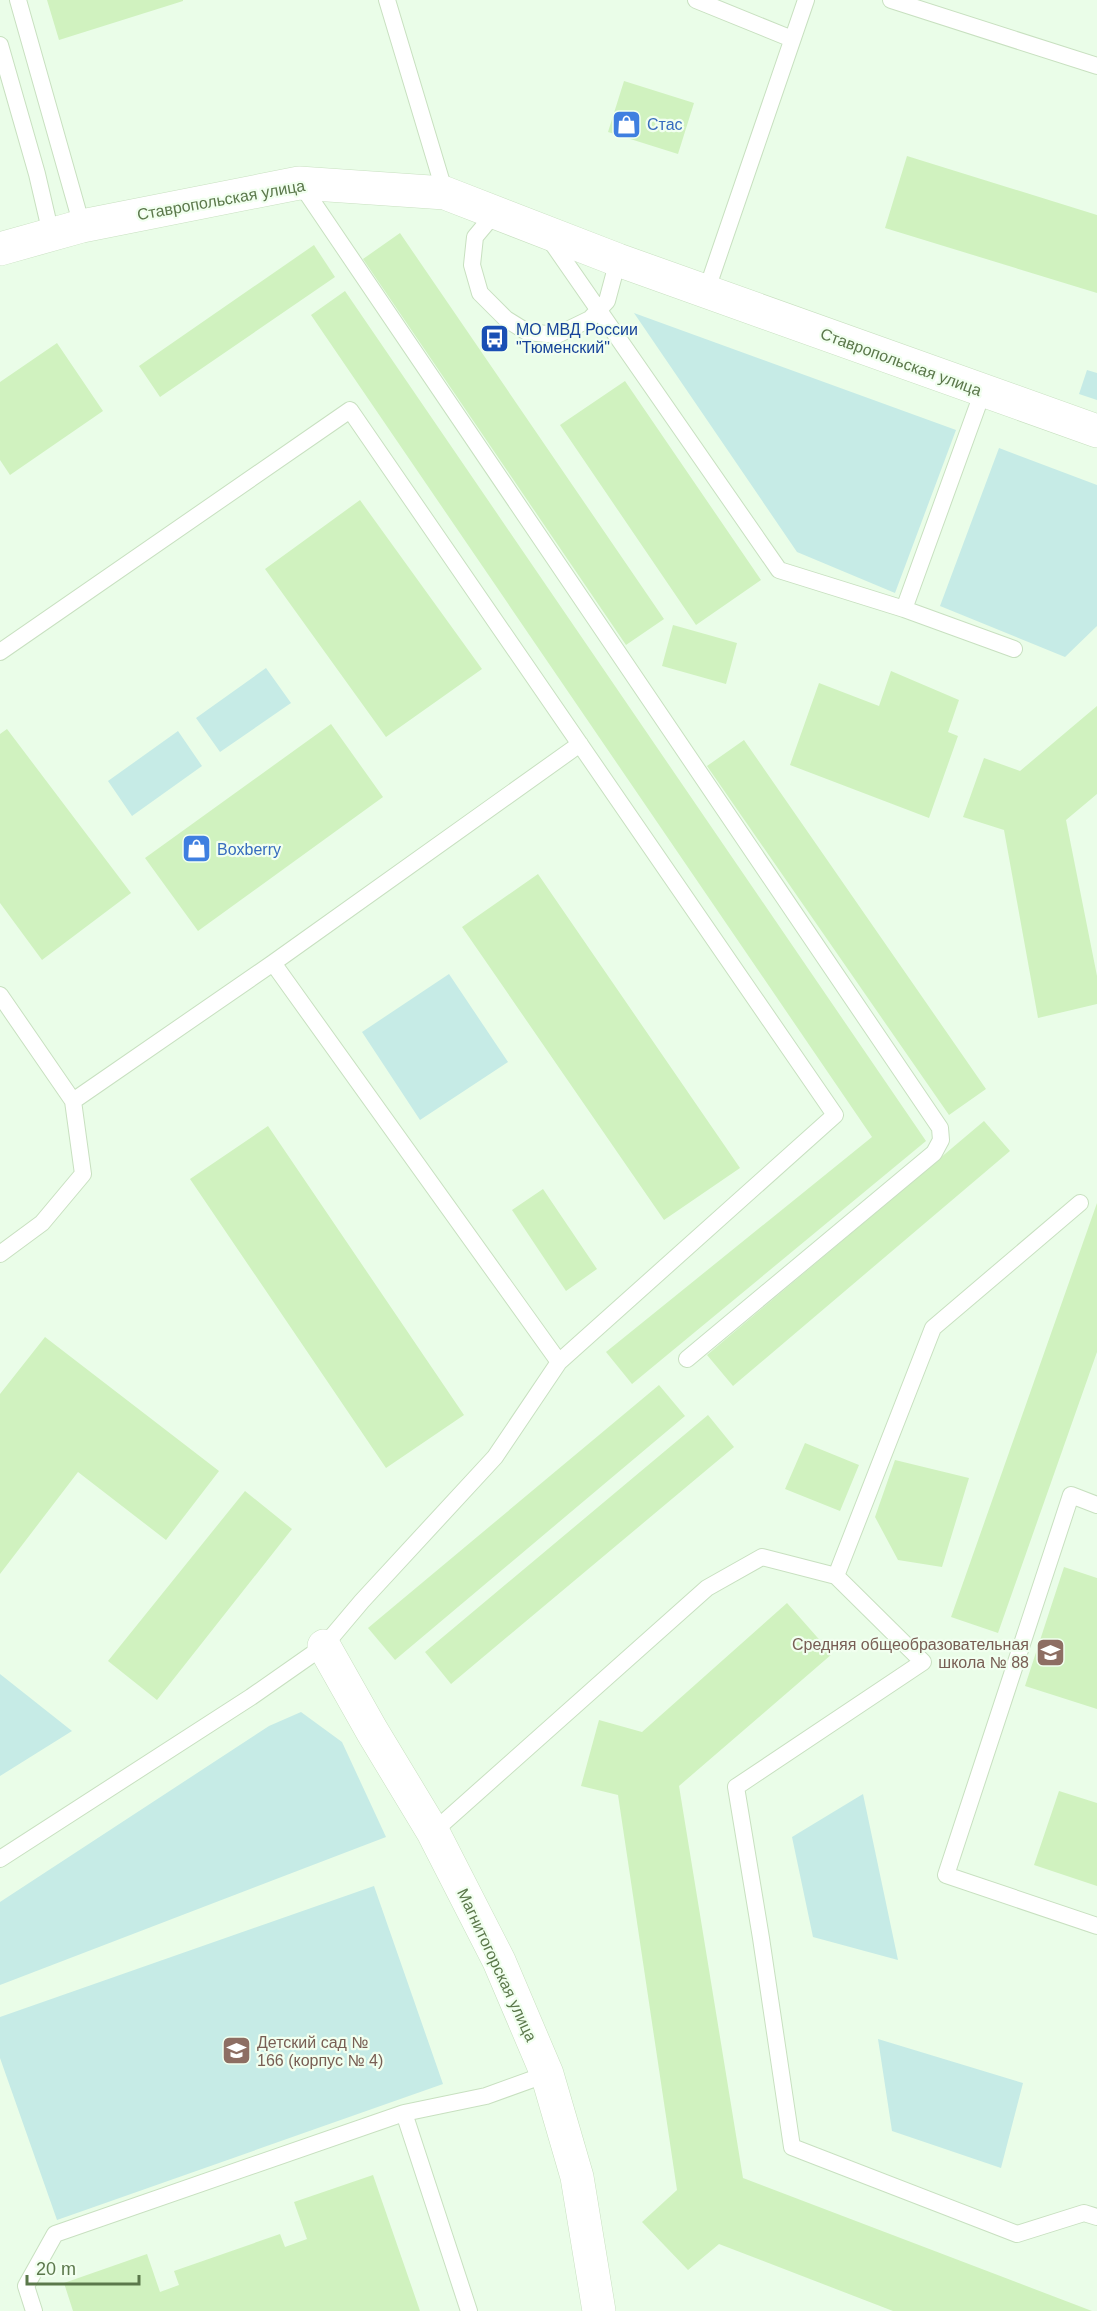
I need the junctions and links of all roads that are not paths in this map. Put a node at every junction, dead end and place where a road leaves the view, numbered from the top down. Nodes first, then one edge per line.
1 (18, 0) edge
2 (387, 0) edge
3 (696, 0) edge
4 (806, 0) edge
5 (891, 0) edge
6 (792, 39) junction
7 (0, 45) edge
8 (1097, 66) edge
9 (299, 183) junction
10 (445, 193) junction
11 (495, 213) junction
12 (82, 225) junction
13 (545, 233) junction
14 (51, 234) junction
15 (0, 249) edge
16 (618, 260) junction
17 (706, 292) junction
18 (598, 310) junction
19 (983, 391) junction
20 (1097, 431) edge
21 (904, 609) junction
22 (1014, 649) dead end
23 (0, 652) edge
24 (580, 744) junction
25 (273, 963) junction
26 (0, 995) edge
27 (73, 1101) junction
28 (1080, 1203) dead end
29 (0, 1254) edge
30 (687, 1359) dead end
31 (559, 1362) junction
32 (1097, 1505) edge
33 (836, 1576) junction
34 (324, 1646) junction
35 (433, 1832) junction
36 (0, 1859) edge
37 (1097, 1926) edge
38 (547, 2074) junction
39 (404, 2113) junction
40 (1097, 2217) edge
41 (34, 2311) edge
42 (469, 2311) edge
43 (598, 2311) edge

1 - 12 lane
2 - 10 lane
3 - 6 lane
4 - 6 lane
5 - 8 lane
6 - 17 lane
7 - 14 lane
9 - 10 street, Ставропольская улица
9 - 12 street, Ставропольская улица
9 - 30 lane
10 - 11 street, Ставропольская улица
11 - 13 street, Ставропольская улица
11 - 18 lane
12 - 14 street, Ставропольская улица
13 - 16 street, Ставропольская улица
13 - 18 lane
14 - 15 street, Ставропольская улица
16 - 17 street, Ставропольская улица
16 - 18 lane
17 - 19 street, Ставропольская улица
18 - 21 lane
19 - 20 street, Ставропольская улица
19 - 21 lane
21 - 22 lane
23 - 24 lane
24 - 25 lane
24 - 31 lane
25 - 27 lane
25 - 31 lane
26 - 27 lane
27 - 29 lane
28 - 33 lane
31 - 34 lane
32 - 37 lane
33 - 35 lane
33 - 40 lane
34 - 35 street, Магнитогорская улица
34 - 36 lane
35 - 38 street, Магнитогорская улица
38 - 39 lane
38 - 43 street, Магнитогорская улица
39 - 41 lane
39 - 42 lane

